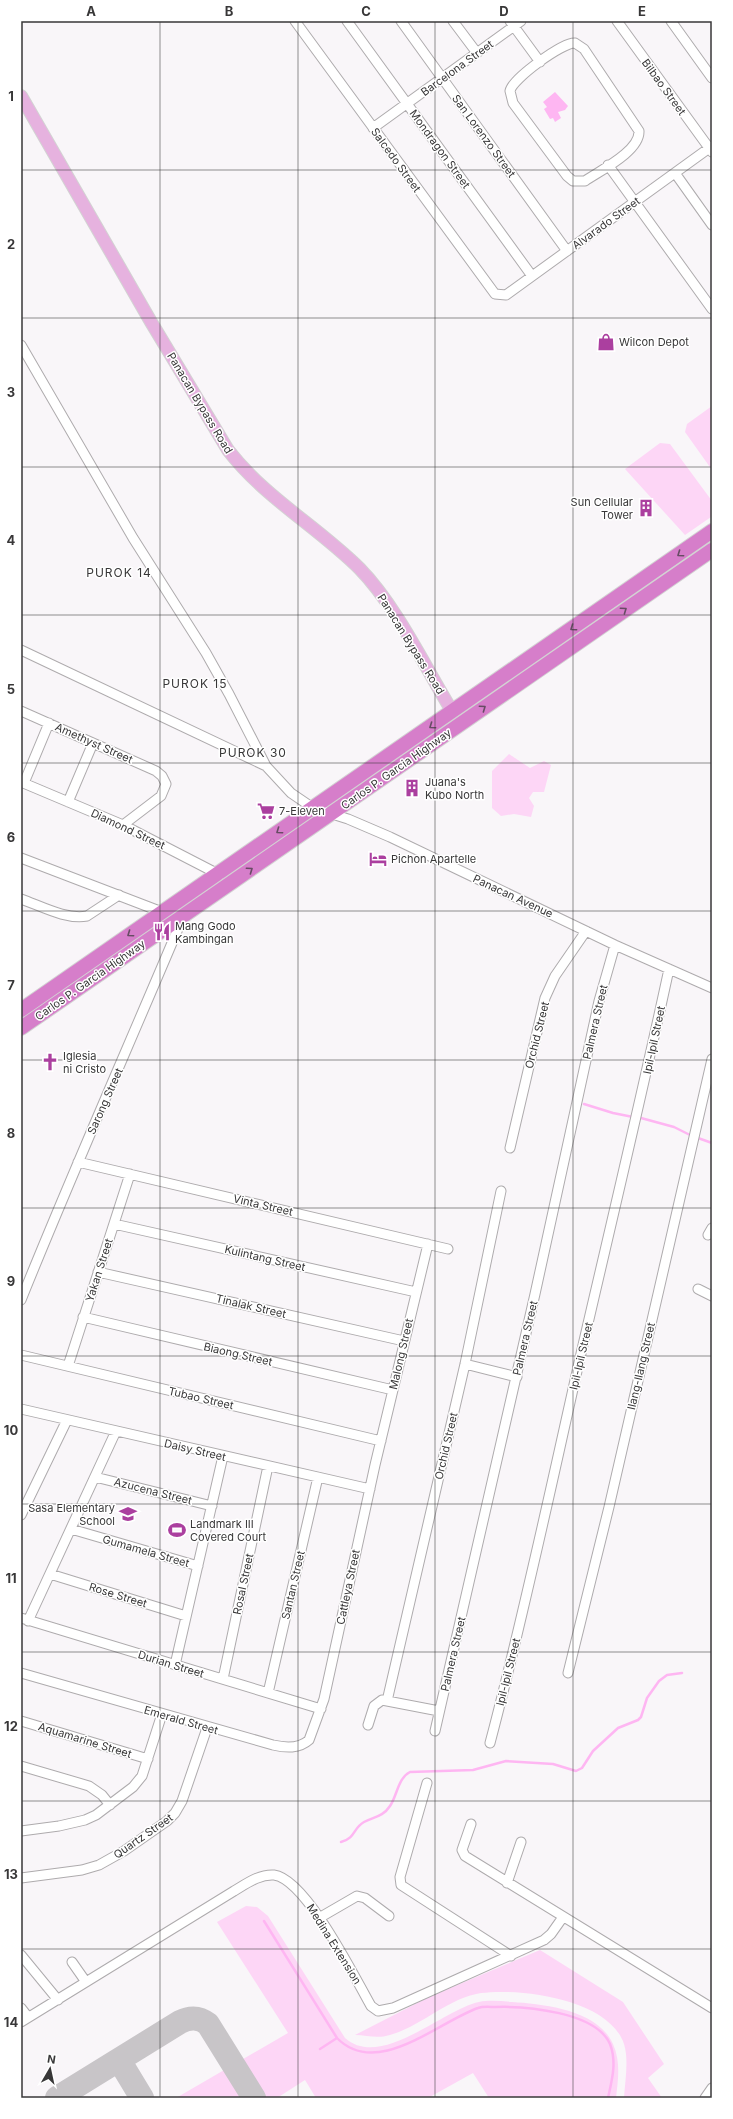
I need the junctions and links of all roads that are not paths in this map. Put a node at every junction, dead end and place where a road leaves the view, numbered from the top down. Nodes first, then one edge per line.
1 (295, 21) edge
2 (348, 21) edge
3 (400, 21) edge
4 (453, 21) edge
5 (617, 21) edge
6 (671, 21) edge
7 (515, 23) edge
8 (477, 53) junction
9 (540, 62) junction
10 (442, 78) junction
11 (712, 78) edge
12 (21, 96) edge
13 (407, 104) junction
14 (373, 128) junction
15 (711, 149) edge
16 (608, 165) junction
17 (675, 173) junction
18 (635, 202) junction
19 (712, 224) edge
20 (566, 251) junction
21 (532, 276) junction
22 (499, 296) joint
23 (712, 310) edge
24 (21, 345) edge
25 (712, 531) edge
26 (712, 550) edge
27 (21, 650) edge
28 (516, 667) junction
29 (524, 680) junction
30 (21, 711) edge
31 (452, 711) junction
32 (49, 723) junction
33 (93, 743) junction
34 (386, 757) junction
35 (266, 766) junction
36 (395, 769) junction
37 (23, 782) edge
38 (68, 802) junction
39 (313, 808) junction
40 (332, 813) junction
41 (123, 825) junction
42 (21, 858) edge
43 (219, 873) junction
44 (228, 885) junction
45 (119, 895) junction
46 (21, 899) edge
47 (175, 904) junction
48 (162, 912) junction
49 (183, 916) junction
50 (586, 931) junction
51 (615, 944) junction
52 (669, 969) junction
53 (712, 988) edge
54 (21, 1010) edge
55 (21, 1028) edge
56 (712, 1059) edge
57 (510, 1148) dead end
58 (78, 1162) junction
59 (130, 1174) junction
60 (501, 1191) dead end
61 (114, 1224) junction
62 (428, 1244) junction
63 (448, 1249) dead end
64 (98, 1272) junction
65 (698, 1289) dead end
66 (416, 1292) junction
67 (712, 1296) edge
68 (21, 1300) edge
69 (84, 1317) junction
70 (404, 1341) junction
71 (21, 1355) edge
72 (465, 1364) junction
73 (68, 1366) junction
74 (516, 1376) junction
75 (393, 1390) junction
76 (21, 1409) edge
77 (67, 1420) junction
78 (116, 1431) junction
79 (381, 1441) junction
80 (223, 1456) junction
81 (375, 1465) joint
82 (268, 1466) junction
83 (95, 1476) junction
84 (318, 1477) junction
85 (370, 1489) junction
86 (212, 1506) junction
87 (21, 1515) edge
88 (71, 1529) junction
89 (198, 1566) junction
90 (50, 1574) junction
91 (186, 1616) junction
92 (25, 1619) edge
93 (175, 1665) junction
94 (21, 1673) edge
95 (568, 1673) dead end
96 (223, 1679) junction
97 (268, 1693) junction
98 (387, 1701) junction
99 (321, 1709) junction
100 (439, 1712) junction
101 (162, 1714) junction
102 (21, 1721) edge
103 (368, 1725) dead end
104 (207, 1728) junction
105 (435, 1731) dead end
106 (490, 1743) dead end
107 (148, 1759) junction
108 (21, 1766) edge
109 (427, 1782) dead end
110 (110, 1805) junction
111 (471, 1824) dead end
112 (21, 1831) edge
113 (522, 1842) dead end
114 (21, 1878) edge
115 (507, 1883) junction
116 (390, 1916) dead end
117 (563, 1917) junction
118 (319, 1918) junction
119 (21, 1955) edge
120 (511, 1956) junction
121 (72, 1962) dead end
122 (86, 1982) junction
123 (58, 2000) junction
124 (21, 2008) edge
125 (712, 2008) edge
126 (25, 2020) edge
127 (712, 2088) edge
128 (706, 2098) edge

1 - 14 street, Salcedo Street
2 - 13 street, Mondragon Street
3 - 10 street, San Lorenzo Street
4 - 8 street
5 - 15 street, Bilbao Street
6 - 11 street
7 - 8 street, Barcelona Street
7 - 9 street
8 - 10 street, Barcelona Street
9 - 16 street
9 - 16 street
10 - 13 street, Barcelona Street
10 - 20 street, San Lorenzo Street
12 - 31 main road, Panacan Bypass Road
13 - 14 street, Barcelona Street
13 - 21 street, Mondragon Street
14 - 22 street, Salcedo Street
15 - 17 street, Alvarado Street
16 - 18 street
17 - 18 street, Alvarado Street
17 - 19 street
18 - 20 street, Alvarado Street
18 - 23 street
20 - 21 street, Alvarado Street
21 - 22 street, Alvarado Street
24 - 35 street
25 -> 28 highway, Carlos P. Garcia Highway
29 -> 26 highway, Carlos P. Garcia Highway
27 - 35 street
28 - 29 highway
28 - 31 highway, Carlos P. Garcia Highway
36 -> 29 highway, Carlos P. Garcia Highway
30 - 32 street, Amethyst Street
31 -> 34 highway, Carlos P. Garcia Highway
32 - 33 street, Amethyst Street
32 - 37 street
33 - 38 street
33 - 41 street, Amethyst Street
34 - 36 highway
34 - 39 highway, Carlos P. Garcia Highway
35 - 39 street, Panacan Avenue
36 - 40 highway, Carlos P. Garcia Highway
37 - 38 street, Diamond Street
38 - 41 street, Diamond Street
39 - 40 street, Panacan Avenue
39 -> 43 highway, Carlos P. Garcia Highway
44 -> 40 highway, Carlos P. Garcia Highway
40 - 50 street, Panacan Avenue
41 - 43 street, Diamond Street
42 - 45 street
43 - 44 street, Diamond Street
43 - 47 highway, Carlos P. Garcia Highway
44 - 49 highway, Carlos P. Garcia Highway
45 - 46 street
45 - 48 street
47 - 48 highway, Carlos P. Garcia Highway
47 - 49 street
48 -> 54 highway, Carlos P. Garcia Highway
49 - 55 highway, Carlos P. Garcia Highway
49 - 58 street, Sarong Street
50 - 51 street, Panacan Avenue
50 - 57 street, Orchid Street
51 - 52 street, Panacan Avenue
51 - 74 street, Palmera Street
52 - 53 street, Panacan Avenue
52 - 106 street, Ipil-Ipil Street
56 - 95 street, Ilang-Ilang Street
58 - 59 street, Vinta Street
58 - 68 street, Sarong Street
59 - 61 street, Yakan Street
59 - 62 street, Vinta Street
60 - 72 street, Orchid Street
61 - 64 street, Yakan Street
61 - 66 street, Kulintang Street
62 - 63 street, Vinta Street
62 - 66 street, Malong Street
64 - 69 street, Yakan Street
64 - 70 street, Tinalak Street
65 - 67 street
66 - 70 street, Malong Street
69 - 73 street, Yakan Street
69 - 75 street, Biaong Street
70 - 75 street, Malong Street
71 - 73 street, Tubao Street
72 - 74 street
72 - 98 street, Orchid Street
73 - 79 street, Tubao Street
74 - 100 street, Palmera Street
75 - 79 street, Malong Street
76 - 77 street, Daisy Street
77 - 78 street, Daisy Street
77 - 87 street
78 - 80 street, Daisy Street
78 - 83 street
79 - 81 street, Malong Street
80 - 82 street, Daisy Street
80 - 86 street
81 - 85 street, Cattleya Street
82 - 84 street, Daisy Street
82 - 96 street, Rosal Street
83 - 86 street, Azucena Street
83 - 88 street
84 - 85 street, Daisy Street
84 - 97 street, Santan Street
85 - 99 street, Cattleya Street
86 - 89 street
88 - 89 street, Gumamela Street
88 - 90 street
89 - 91 street
90 - 91 street, Rose Street
90 - 92 street
91 - 93 street
92 - 93 street, Durian Street
93 - 96 street, Durian Street
94 - 101 street, Emerald Street
96 - 97 street, Durian Street
97 - 99 street, Durian Street
98 - 100 street
98 - 103 street
99 - 104 street, Emerald Street
100 - 105 street, Palmera Street
101 - 104 street, Emerald Street
101 - 107 street
102 - 107 street, Aquamarine Street
104 - 114 street, Quartz Street
107 - 110 street
108 - 110 street
109 - 120 street
110 - 112 street
111 - 115 street
113 - 115 street
115 - 117 street
116 - 118 street
117 - 120 street, Medina Extension
117 - 125 street
118 - 120 street, Medina Extension
118 - 122 street, Medina Extension
119 - 123 street
121 - 122 street
122 - 123 street, Medina Extension
123 - 126 street, Medina Extension
124 - 126 street
127 - 128 street

